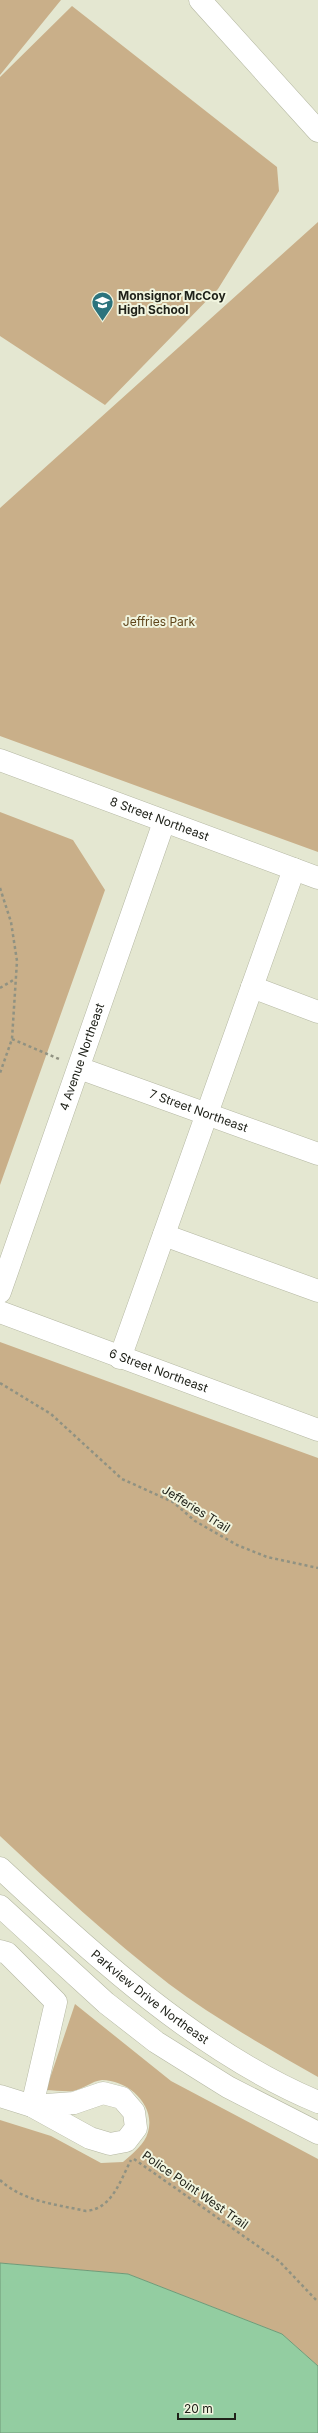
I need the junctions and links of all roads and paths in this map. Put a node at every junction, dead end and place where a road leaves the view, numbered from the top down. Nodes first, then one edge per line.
1 (200, 0) edge
2 (318, 131) edge
3 (0, 760) edge
4 (164, 822) junction
5 (294, 869) junction
6 (318, 878) edge
7 (0, 888) edge
8 (15, 979) junction
9 (252, 987) junction
10 (0, 988) edge
11 (318, 1012) edge
12 (12, 1039) junction
13 (78, 1068) junction
14 (0, 1073) edge
15 (207, 1114) junction
16 (318, 1154) edge
17 (164, 1235) junction
18 (318, 1291) edge
19 (0, 1292) edge
20 (0, 1312) edge
21 (120, 1358) junction
22 (0, 1383) edge
23 (318, 1430) edge
24 (318, 1568) edge
25 (0, 1868) edge
26 (0, 1906) edge
27 (0, 1951) edge
28 (0, 2096) edge
29 (318, 2102) edge
30 (318, 2133) edge
31 (0, 2180) edge
32 (318, 2302) edge

1 - 2 street
3 - 4 street, 8 Street Northeast
4 - 5 street, 8 Street Northeast
4 - 13 street, 4 Avenue Northeast
5 - 6 street, 8 Street Northeast
5 - 9 street
7 - 8 path
8 - 10 path
8 - 12 path
9 - 11 street
9 - 15 street
12 - 13 path
12 - 14 path
13 - 15 street, 7 Street Northeast
13 - 19 street, 4 Avenue Northeast
15 - 16 street, 7 Street Northeast
15 - 17 street
17 - 18 street
17 - 21 street
20 - 21 street, 6 Street Northeast
21 - 23 street, 6 Street Northeast
22 - 24 path, Jefferies Trail
25 - 29 street, Parkview Drive Northeast
26 - 30 street
27 - 28 street
31 - 32 path, Police Point West Trail

